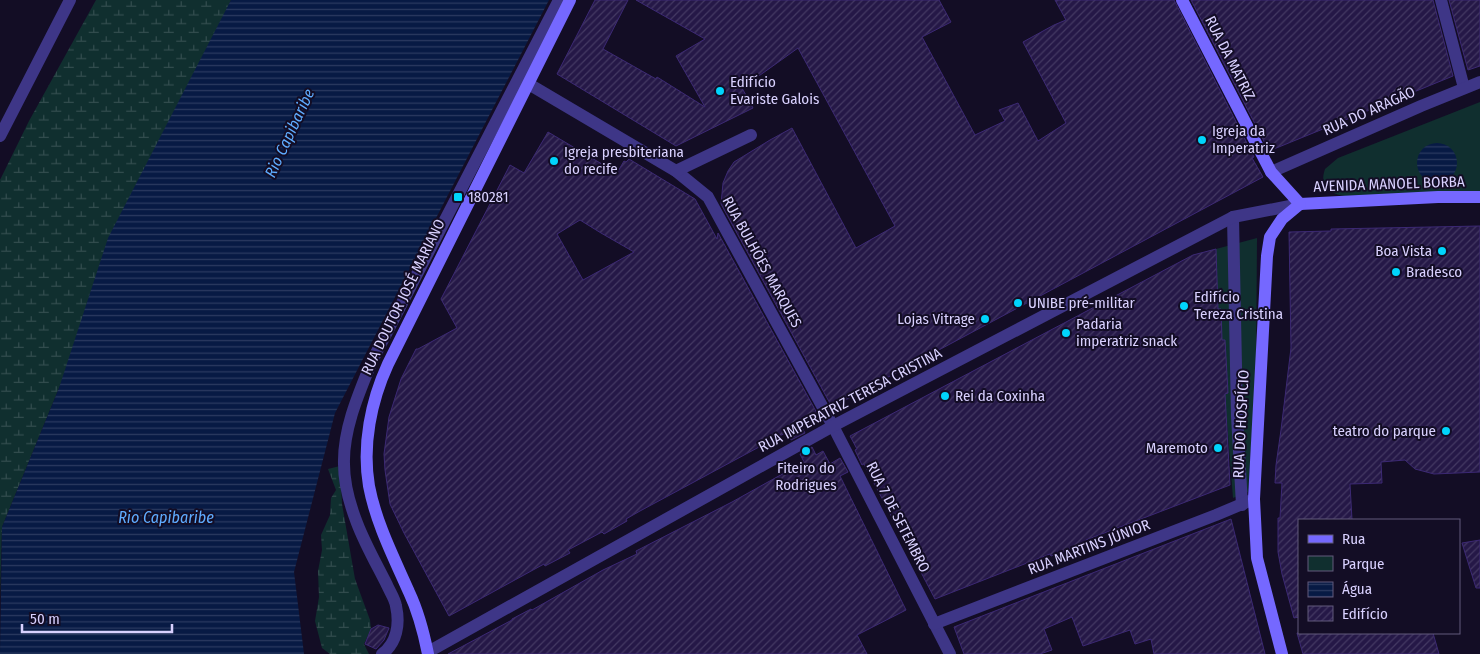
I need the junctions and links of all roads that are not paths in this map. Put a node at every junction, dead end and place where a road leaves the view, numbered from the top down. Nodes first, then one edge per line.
1 (70, 0) edge
2 (559, 0) edge
3 (570, 0) edge
4 (1182, 0) edge
5 (1441, 0) edge
6 (1480, 82) edge
7 (527, 83) junction
8 (1464, 88) junction
9 (0, 136) edge
10 (751, 136) dead end
11 (676, 171) junction
12 (1271, 172) junction
13 (1480, 197) edge
14 (1300, 204) junction
15 (1233, 217) junction
16 (833, 426) junction
17 (1248, 502) junction
18 (934, 624) junction
19 (427, 653) edge
20 (382, 654) edge
21 (950, 654) edge
22 (1282, 654) edge

1 - 9 street
2 - 20 street
3 - 7 street, RUA DOUTOR JOSÉ MARIANO
4 - 12 street, RUA DA MATRIZ
5 - 8 street
6 - 8 street, RUA DO ARAGÃO
7 - 11 street, RUA BULHÕES MARQUES
7 - 19 street, RUA DOUTOR JOSÉ MARIANO
8 - 12 street, RUA DO ARAGÃO
10 - 11 street
11 - 16 street, RUA BULHÕES MARQUES
12 - 14 street, RUA DA MATRIZ
13 - 14 street, AVENIDA MANOEL BORBA
14 - 15 street, RUA IMPERATRIZ TERESA CRISTINA
14 - 17 street, RUA DO HOSPÍCIO
15 - 16 street, RUA IMPERATRIZ TERESA CRISTINA
15 - 17 street, RUA DO HOSPÍCIO
16 - 18 street, RUA 7 DE SETEMBRO
16 - 19 street, RUA IMPERATRIZ TERESA CRISTINA
17 - 18 street, RUA MARTINS JÚNIOR
17 - 22 street, RUA DO HOSPÍCIO
18 - 21 street, RUA 7 DE SETEMBRO

